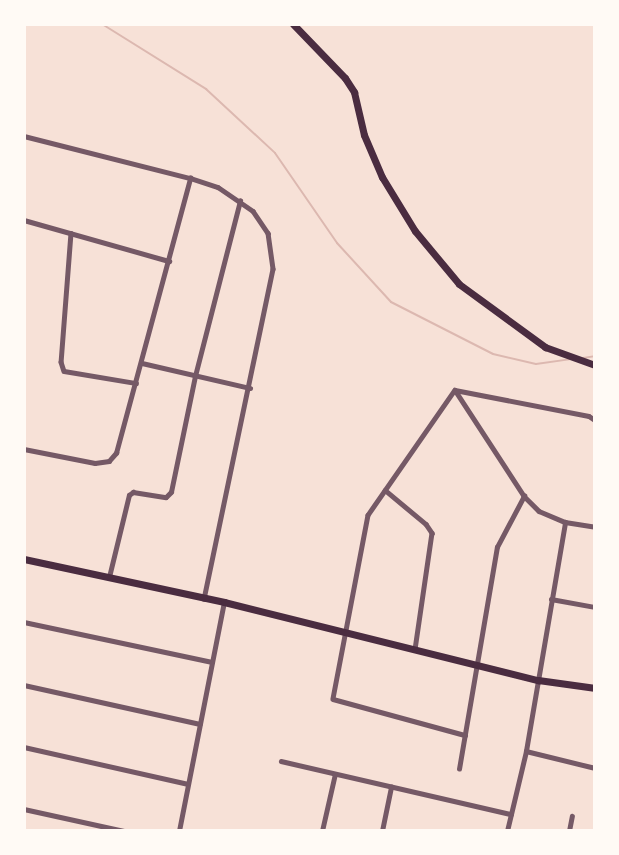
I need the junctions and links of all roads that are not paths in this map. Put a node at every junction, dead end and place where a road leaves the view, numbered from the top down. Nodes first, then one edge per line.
1 (293, 24) edge
2 (24, 136) edge
3 (190, 178) junction
4 (240, 201) junction
5 (24, 220) edge
6 (71, 233) junction
7 (169, 261) junction
8 (142, 363) junction
9 (595, 364) edge
10 (195, 376) junction
11 (136, 383) junction
12 (250, 388) junction
13 (455, 390) junction
14 (595, 420) edge
15 (24, 449) edge
16 (385, 490) junction
17 (524, 496) junction
18 (565, 522) junction
19 (595, 527) edge
20 (24, 559) edge
21 (109, 577) junction
22 (204, 598) junction
23 (551, 599) junction
24 (224, 602) junction
25 (595, 607) edge
26 (24, 622) edge
27 (345, 633) junction
28 (415, 650) junction
29 (212, 662) junction
30 (478, 666) junction
31 (538, 680) junction
32 (24, 685) edge
33 (595, 688) edge
34 (200, 724) junction
35 (465, 735) junction
36 (24, 747) edge
37 (526, 751) junction
38 (281, 761) dead end
39 (595, 768) edge
40 (459, 769) dead end
41 (335, 774) junction
42 (188, 784) junction
43 (391, 787) junction
44 (24, 809) edge
45 (511, 814) junction
46 (572, 816) dead end
47 (123, 831) edge
48 (179, 831) edge
49 (322, 831) edge
50 (382, 831) edge
51 (507, 831) edge
52 (569, 831) edge

1 - 9 main road
2 - 3 street
3 - 4 street
3 - 7 street
4 - 10 street
4 - 12 street
5 - 6 street
6 - 7 street
6 - 11 street
7 - 8 street
8 - 10 street
8 - 11 street
10 - 12 street
10 - 21 street
11 - 15 street
12 - 22 street
13 - 14 street
13 - 16 street
13 - 17 street
16 - 27 street
16 - 28 street
17 - 18 street
17 - 30 street
18 - 19 street
18 - 23 street
20 - 21 main road
21 - 22 main road
22 - 24 main road
23 - 25 street
23 - 31 street
24 - 27 main road
24 - 29 street
26 - 29 street
27 - 28 main road
27 - 35 street
28 - 30 main road
29 - 34 street
30 - 31 main road
30 - 35 street
31 - 33 main road
31 - 37 street
32 - 34 street
34 - 42 street
35 - 40 street
36 - 42 street
37 - 39 street
37 - 45 street
38 - 41 street
41 - 43 street
41 - 49 street
42 - 48 street
43 - 45 street
43 - 50 street
44 - 47 street
45 - 51 street
46 - 52 street

